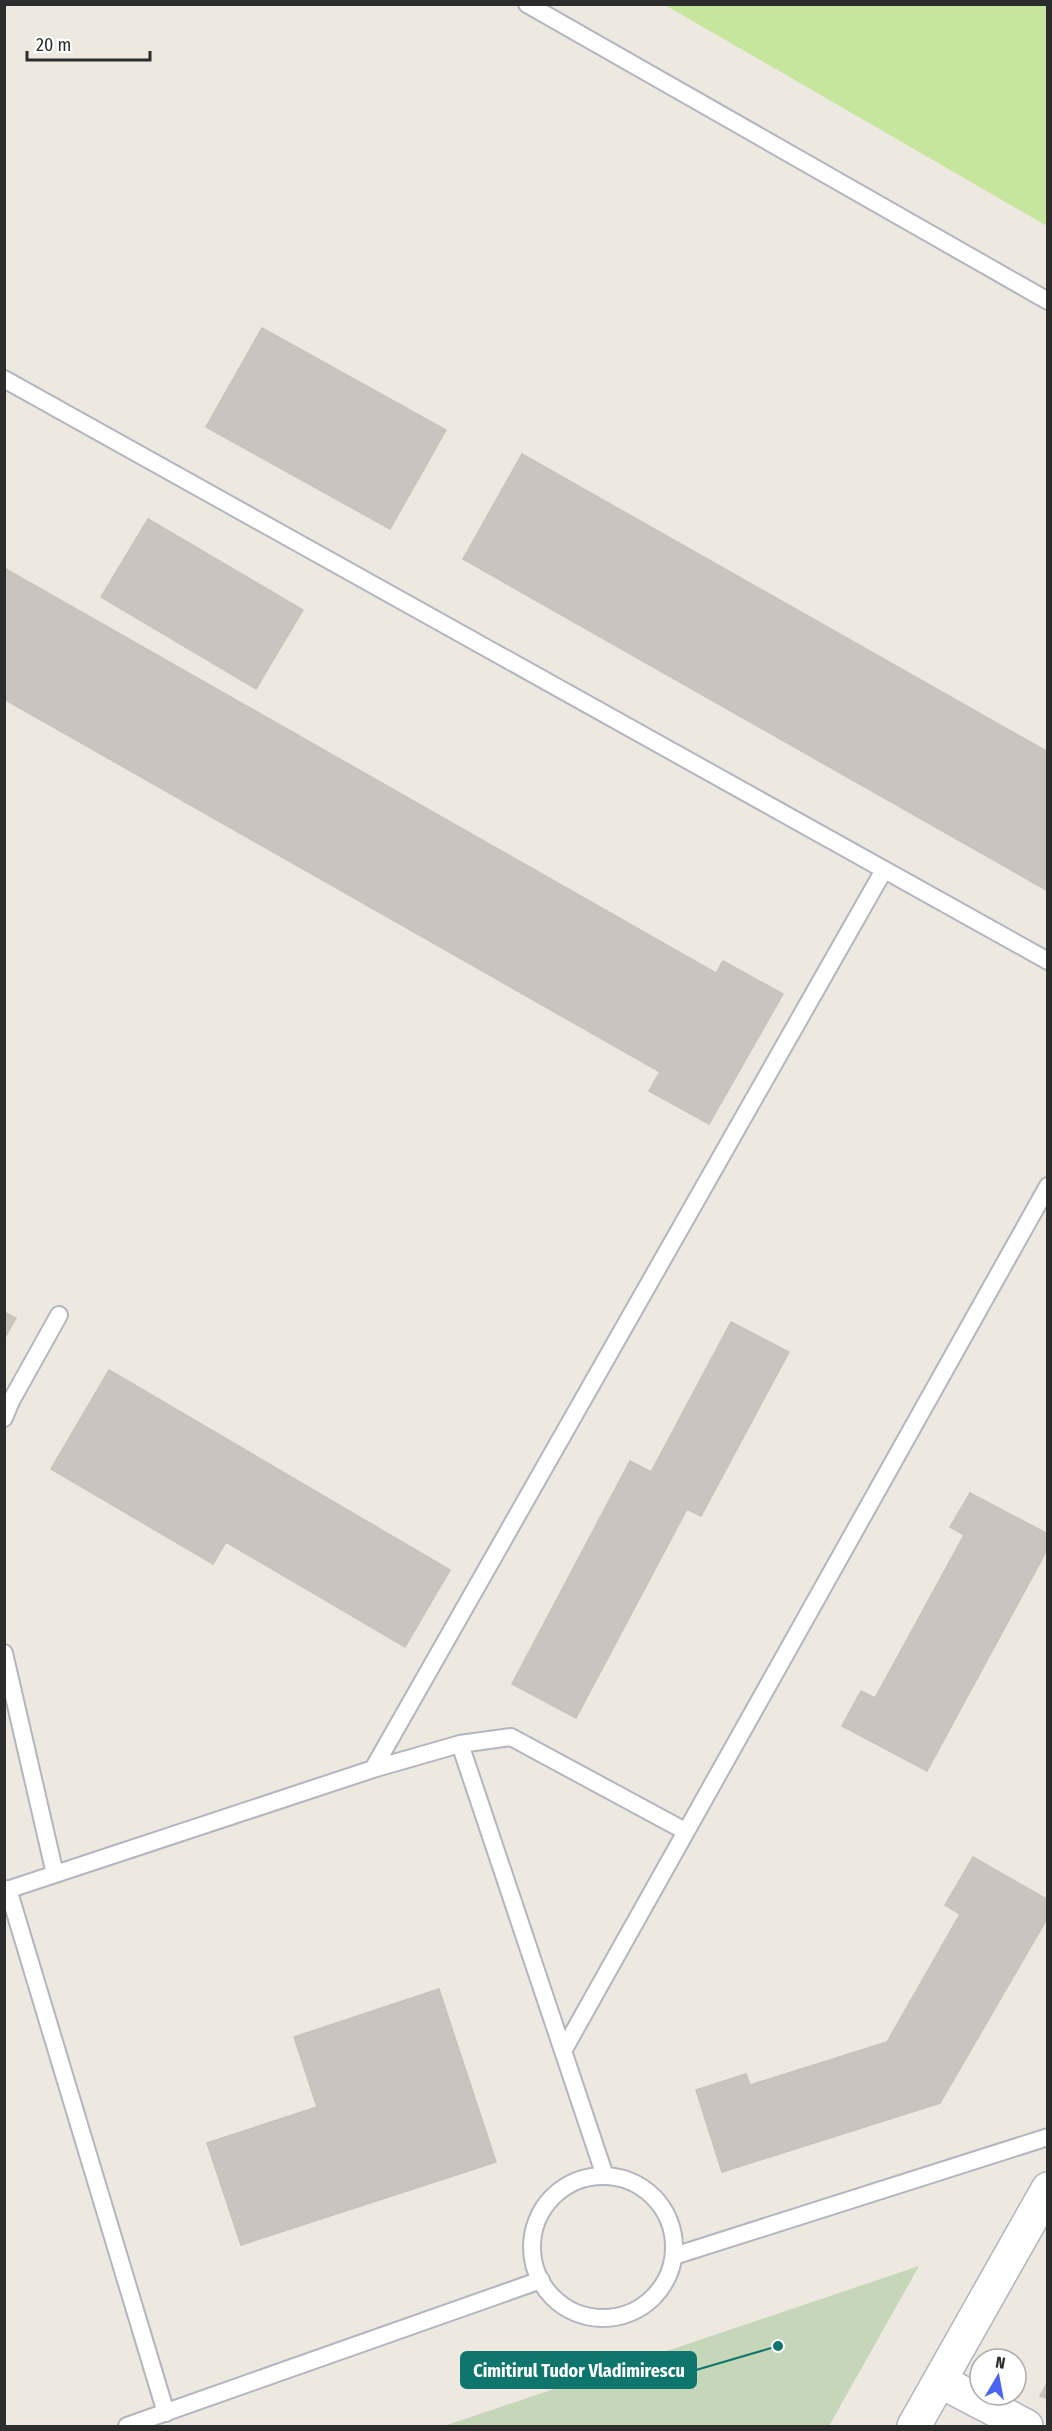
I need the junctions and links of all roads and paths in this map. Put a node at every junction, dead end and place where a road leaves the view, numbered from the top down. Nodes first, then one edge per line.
1 (528, 4) edge
2 (1047, 301) edge
3 (4, 379) edge
4 (884, 870) junction
5 (1047, 961) edge
6 (1047, 1186) edge
7 (59, 1315) dead end
8 (4, 1418) edge
9 (4, 1653) edge
10 (460, 1744) junction
11 (374, 1769) junction
12 (685, 1831) junction
13 (55, 1874) junction
14 (6, 1890) edge
15 (563, 2051) junction
16 (1047, 2137) edge
17 (605, 2176) junction
18 (1047, 2189) edge
19 (674, 2256) junction
20 (541, 2280) junction
21 (940, 2381) junction
22 (166, 2413) junction
23 (127, 2427) edge
24 (914, 2427) edge
25 (1026, 2427) edge

1 - 2 lane
3 - 4 lane
4 - 5 lane
4 - 11 lane
6 - 12 lane
7 - 8 lane
9 - 13 lane
10 - 11 lane
10 - 12 lane
10 - 15 lane
11 - 13 lane
12 - 15 lane
13 - 14 lane
14 - 22 lane
15 - 17 lane
16 - 19 lane
17 - 19 lane
17 - 20 lane
18 - 21 main road
19 - 20 lane
20 - 22 lane
21 - 24 main road
21 - 25 main road
22 - 23 lane

